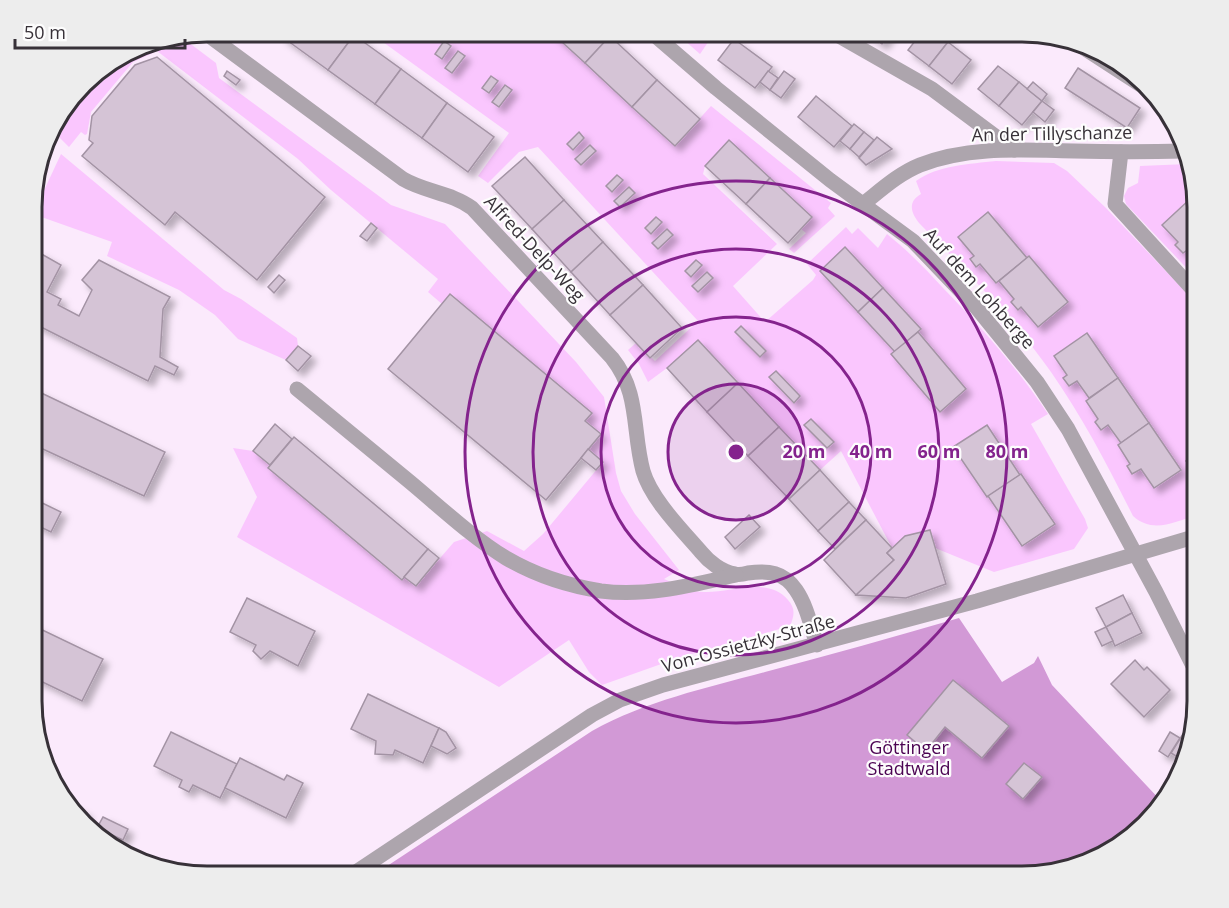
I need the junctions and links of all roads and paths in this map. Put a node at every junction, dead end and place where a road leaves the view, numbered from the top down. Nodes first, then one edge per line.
1 (218, 42) edge
2 (663, 42) edge
3 (850, 42) edge
4 (1014, 150) junction
5 (1176, 151) edge
6 (1120, 152) junction
7 (863, 204) junction
8 (1187, 283) edge
9 (297, 389) dead end
10 (1187, 539) edge
11 (1136, 554) junction
12 (736, 575) junction
13 (817, 645) junction
14 (1187, 654) edge
15 (365, 866) edge

1 - 12 street, Alfred-Delp-Weg
2 - 7 street, Auf dem Lohberge
3 - 4 street
4 - 6 street, An der Tillyschanze
4 - 7 street, An der Tillyschanze
5 - 6 street, An der Tillyschanze
6 - 8 street
7 - 11 street, Auf dem Lohberge
9 - 12 street
10 - 11 street, Von-Ossietzky-Straße
11 - 13 street, Von-Ossietzky-Straße
11 - 14 street, Auf dem Lohberge
12 - 13 street
13 - 15 street, Von-Ossietzky-Straße

